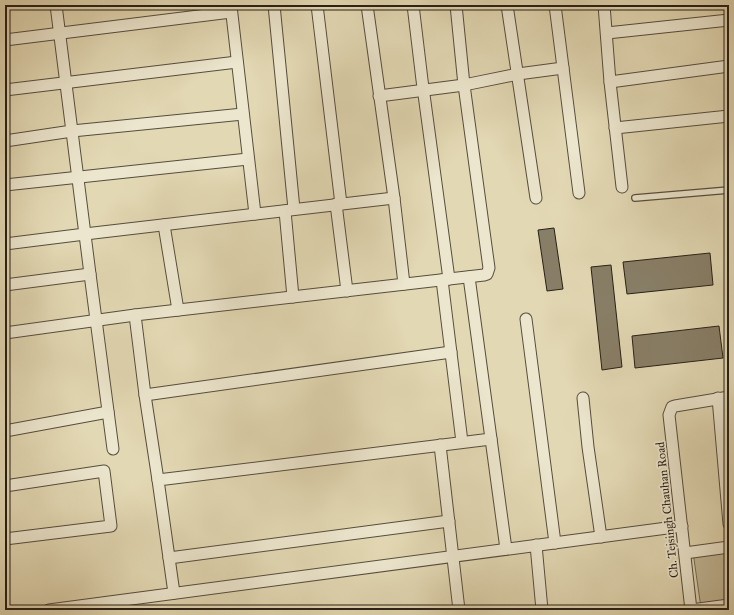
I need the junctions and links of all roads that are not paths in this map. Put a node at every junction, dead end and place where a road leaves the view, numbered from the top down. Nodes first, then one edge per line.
1 (56, 5) edge
2 (274, 5) edge
3 (317, 5) edge
4 (367, 5) edge
5 (413, 5) edge
6 (456, 5) edge
7 (507, 5) edge
8 (555, 5) edge
9 (604, 5) edge
10 (231, 8) edge
11 (729, 20) edge
12 (60, 33) junction
13 (607, 33) junction
14 (5, 40) edge
15 (237, 62) junction
16 (729, 66) edge
17 (563, 68) junction
18 (518, 74) junction
19 (610, 82) junction
20 (66, 83) junction
21 (464, 85) junction
22 (5, 90) edge
23 (423, 90) junction
24 (379, 96) junction
25 (243, 114) junction
26 (729, 116) edge
27 (615, 128) junction
28 (72, 131) junction
29 (5, 140) edge
30 (248, 159) junction
31 (78, 177) junction
32 (5, 186) edge
33 (622, 187) dead end
34 (729, 190) edge
35 (579, 192) dead end
36 (394, 198) junction
37 (536, 198) dead end
38 (635, 198) dead end
39 (338, 204) junction
40 (290, 210) junction
41 (254, 214) junction
42 (164, 225) junction
43 (85, 234) junction
44 (5, 244) edge
45 (90, 274) junction
46 (469, 277) junction
47 (446, 279) junction
48 (404, 284) junction
49 (5, 285) edge
50 (347, 291) junction
51 (293, 297) junction
52 (178, 310) junction
53 (135, 315) junction
54 (526, 319) dead end
55 (96, 320) junction
56 (5, 333) edge
57 (451, 352) junction
58 (145, 395) junction
59 (583, 398) dead end
60 (724, 398) edge
61 (108, 412) junction
62 (5, 431) edge
63 (491, 439) junction
64 (462, 442) junction
65 (440, 445) junction
66 (113, 449) dead end
67 (158, 480) junction
68 (5, 486) edge
69 (449, 521) junction
70 (729, 524) edge
71 (682, 526) junction
72 (601, 537) junction
73 (5, 539) edge
74 (555, 543) junction
75 (536, 545) junction
76 (729, 547) edge
77 (506, 549) junction
78 (685, 553) junction
79 (453, 556) junction
80 (169, 558) junction
81 (174, 593) junction
82 (729, 605) edge
83 (49, 610) edge
84 (459, 610) edge
85 (542, 610) edge
86 (691, 610) edge

1 - 12 street
2 - 40 street
3 - 39 street
4 - 24 street
5 - 23 street
6 - 21 street
7 - 18 street
8 - 17 street
9 - 13 street
10 - 12 street
10 - 15 street
11 - 13 street
12 - 14 street
12 - 20 street
13 - 19 street
15 - 20 street
15 - 25 street
16 - 19 street
17 - 18 street
17 - 35 street
18 - 21 street
18 - 37 street
19 - 27 street
20 - 22 street
20 - 28 street
21 - 23 street
21 - 46 street
23 - 24 street
23 - 47 street
24 - 36 street
25 - 28 street
25 - 30 street
26 - 27 street
27 - 33 street
28 - 29 street
28 - 31 street
30 - 31 street
30 - 41 street
31 - 32 street
31 - 43 street
34 - 38 lane
36 - 39 street
36 - 48 street
39 - 40 street
39 - 50 street
40 - 41 street
40 - 51 street
41 - 42 street
42 - 43 street
42 - 52 street
43 - 44 street
43 - 45 street
45 - 49 street
45 - 55 street
46 - 47 street
46 - 63 street
47 - 48 street
47 - 57 street
48 - 50 street
50 - 51 street
51 - 52 street
52 - 53 street
53 - 55 street
53 - 58 street
54 - 74 street
55 - 56 street
55 - 61 street
57 - 58 street
57 - 64 street
58 - 67 street
59 - 72 street
60 - 70 street
60 - 71 street, Ch. Tejsingh Chauhan Road
61 - 62 street
61 - 66 street
63 - 64 street
63 - 77 street
64 - 65 street
65 - 67 street
65 - 69 street
67 - 80 street
68 - 73 street
69 - 79 street
69 - 80 street
71 - 72 street
71 - 78 street, Ch. Tejsingh Chauhan Road
72 - 74 street
74 - 75 street
75 - 77 street
75 - 85 street
76 - 78 street
77 - 79 street
78 - 86 street, Ch. Tejsingh Chauhan Road
79 - 81 street
79 - 84 street
80 - 81 street
81 - 83 street
82 - 86 street

